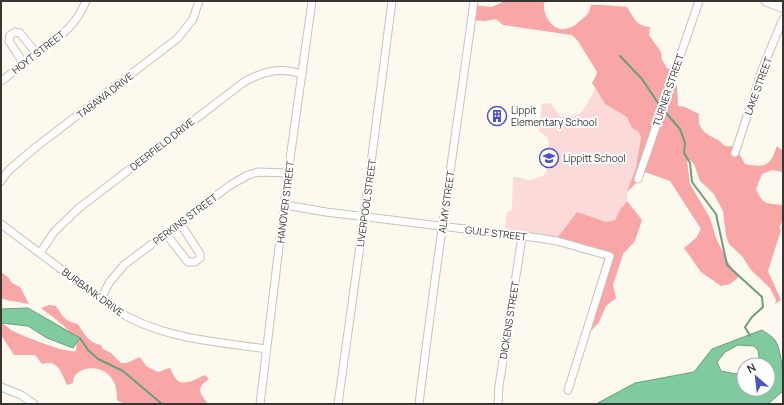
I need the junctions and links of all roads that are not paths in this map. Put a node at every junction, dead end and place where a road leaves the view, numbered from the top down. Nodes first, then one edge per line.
1 (86, 1) edge
2 (200, 1) edge
3 (312, 1) edge
4 (392, 1) edge
5 (474, 1) edge
6 (699, 1) edge
7 (767, 1) edge
8 (783, 7) edge
9 (783, 19) edge
10 (37, 54) junction
11 (24, 64) junction
12 (302, 74) junction
13 (1, 82) edge
14 (734, 152) dead end
15 (288, 173) junction
16 (638, 179) dead end
17 (1, 181) edge
18 (285, 205) junction
19 (364, 217) junction
20 (180, 223) junction
21 (1, 224) edge
22 (442, 226) junction
23 (166, 234) junction
24 (522, 237) junction
25 (40, 253) junction
26 (101, 299) junction
27 (266, 349) junction
28 (2, 389) edge
29 (568, 390) dead end
30 (34, 404) edge
31 (260, 404) edge
32 (338, 404) edge
33 (418, 404) edge
34 (498, 404) edge

1 - 10 street, HOYT STREET
2 - 17 street, TARAWA DRIVE
3 - 12 street, HANOVER STREET
4 - 19 street, LIVERPOOL STREET
5 - 22 street, ALMY STREET
6 - 16 street, TURNER STREET
7 - 8 street
9 - 14 street, LAKE STREET
10 - 11 street, HOYT STREET
10 - 11 street
11 - 13 street, HOYT STREET
12 - 15 street, HANOVER STREET
12 - 25 street, DEERFIELD DRIVE
15 - 18 street, HANOVER STREET
15 - 20 street, PERKINS STREET
18 - 19 street, GULF STREET
18 - 27 street, HANOVER STREET
19 - 22 street, GULF STREET
19 - 32 street, LIVERPOOL STREET
20 - 23 street, PERKINS STREET
20 - 23 street
21 - 25 street, BURBANK DRIVE
22 - 24 street, GULF STREET
22 - 33 street, ALMY STREET
23 - 26 street, PERKINS STREET
24 - 29 street, GULF STREET
24 - 34 street, DICKENS STREET
25 - 26 street, BURBANK DRIVE
26 - 27 street, BURBANK DRIVE
27 - 31 street, HANOVER STREET
28 - 30 street

